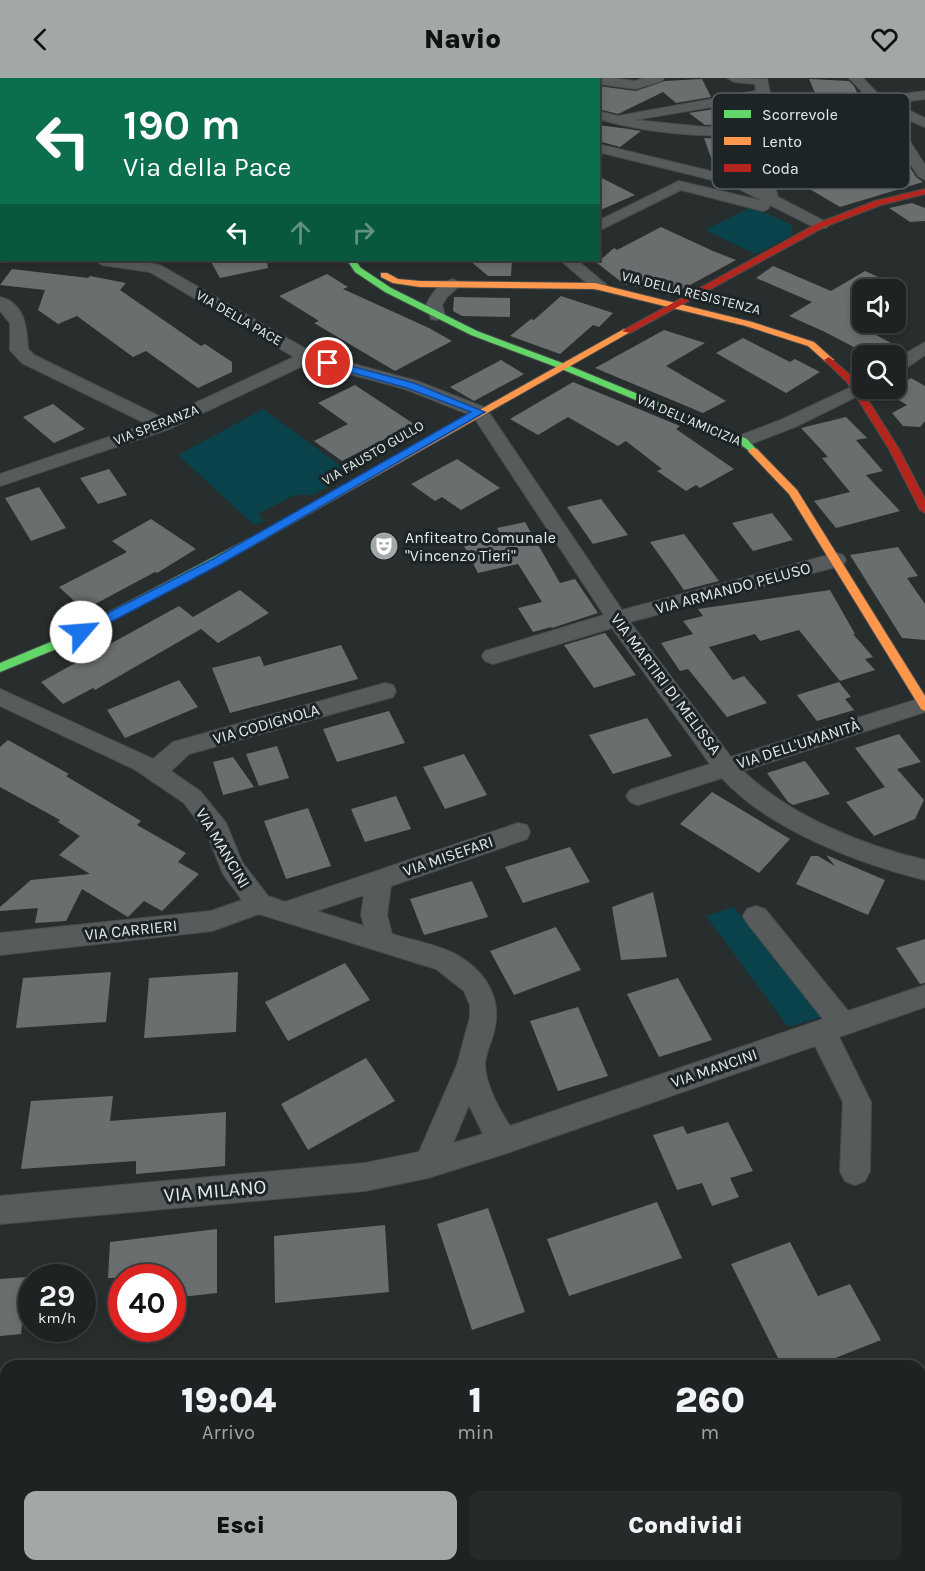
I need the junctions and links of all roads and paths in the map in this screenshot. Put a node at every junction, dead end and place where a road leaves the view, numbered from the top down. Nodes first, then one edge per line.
1 (657, 78) edge
2 (734, 78) edge
3 (856, 78) edge
4 (600, 80) edge
5 (761, 84) edge
6 (724, 93) edge
7 (870, 93) edge
8 (925, 95) edge
9 (712, 96) edge
10 (910, 97) edge
11 (910, 116) edge
12 (602, 117) edge
13 (925, 123) edge
14 (712, 132) edge
15 (600, 148) edge
16 (910, 152) edge
17 (600, 157) edge
18 (712, 176) edge
19 (925, 176) edge
20 (712, 185) edge
21 (730, 189) edge
22 (749, 189) edge
23 (768, 189) edge
24 (925, 191) edge
25 (771, 199) junction
26 (788, 208) junction
27 (821, 225) junction
28 (600, 226) edge
29 (115, 261) edge
30 (352, 261) edge
31 (364, 261) edge
32 (569, 261) edge
33 (154, 264) edge
34 (453, 284) junction
35 (601, 287) junction
36 (0, 302) edge
37 (673, 305) junction
38 (437, 315) junction
39 (18, 340) junction
40 (0, 345) edge
41 (925, 347) edge
42 (307, 357) junction
43 (906, 360) edge
44 (562, 366) junction
45 (852, 381) edge
46 (852, 393) edge
47 (866, 399) edge
48 (480, 412) junction
49 (163, 425) junction
50 (744, 441) junction
51 (0, 480) edge
52 (925, 510) edge
53 (836, 560) junction
54 (616, 619) junction
55 (493, 656) dead end
56 (0, 668) edge
57 (385, 691) dead end
58 (0, 697) edge
59 (924, 705) edge
60 (728, 767) junction
61 (155, 771) junction
62 (638, 796) dead end
63 (518, 832) dead end
64 (925, 870) edge
65 (379, 880) junction
66 (259, 904) junction
67 (283, 914) junction
68 (756, 915) dead end
69 (381, 943) junction
70 (0, 944) edge
71 (925, 996) edge
72 (832, 1027) junction
73 (471, 1065) junction
74 (504, 1141) junction
75 (428, 1164) junction
76 (855, 1171) dead end
77 (0, 1210) edge

1 - 4 street
2 - 5 street
3 - 7 street
5 - 6 street
8 - 10 street
9 - 12 street
11 - 13 street
12 - 14 street
15 - 18 street
16 - 19 street
17 - 20 street
21 - 25 street
22 - 25 street
23 - 25 street
24 - 27 street, VIA FAUSTO GULLO
25 - 26 street
26 - 27 street
26 - 28 street
27 - 37 street, VIA FAUSTO GULLO
29 - 33 street, VIA DELLA PACE
30 - 38 street, VIA DELL'AMICIZIA
31 - 34 street, VIA DELLA RESISTENZA
32 - 35 street
33 - 42 street, VIA DELLA PACE
34 - 35 street, VIA DELLA RESISTENZA
34 - 38 street
35 - 37 street, VIA DELLA RESISTENZA
36 - 39 street
37 - 44 street, VIA FAUSTO GULLO
37 - 45 street, VIA DELLA RESISTENZA
38 - 44 street, VIA DELL'AMICIZIA
39 - 40 street
39 - 49 street
41 - 43 street
42 - 48 street, VIA DELLA PACE
42 - 49 street, VIA SPERANZA
44 - 48 street, VIA FAUSTO GULLO
44 - 50 street, VIA DELL'AMICIZIA
46 - 50 street
47 - 52 street, VIA DELLA RESISTENZA
48 - 54 street, VIA MARTIRI DI MELISSA
48 - 56 street, VIA FAUSTO GULLO
49 - 51 street, VIA SPERANZA
50 - 53 street, VIA DELL'AMICIZIA
53 - 54 street, VIA ARMANDO PELUSO
53 - 59 street, VIA DELL'AMICIZIA
54 - 55 street, VIA ARMANDO PELUSO
54 - 60 street, VIA MARTIRI DI MELISSA
57 - 61 street, VIA CODIGNOLA
58 - 61 street, VIA MANCINI
59 - 60 street, VIA DELL'UMANITÀ
60 - 62 street, VIA DELL'UMANITÀ
60 - 64 street, VIA MARTIRI DI MELISSA
61 - 66 street, VIA MANCINI
63 - 65 street, VIA MISEFARI
65 - 67 street, VIA MISEFARI
65 - 69 street
66 - 67 street, VIA MANCINI
66 - 70 street, VIA CARRIERI
67 - 69 street, VIA MANCINI
68 - 72 street
69 - 73 street, VIA MANCINI
71 - 72 street, VIA MANCINI
72 - 74 street, VIA MANCINI
72 - 76 street
73 - 74 street
73 - 75 street, VIA MANCINI
74 - 75 street, VIA MANCINI
75 - 77 street, VIA MILANO

